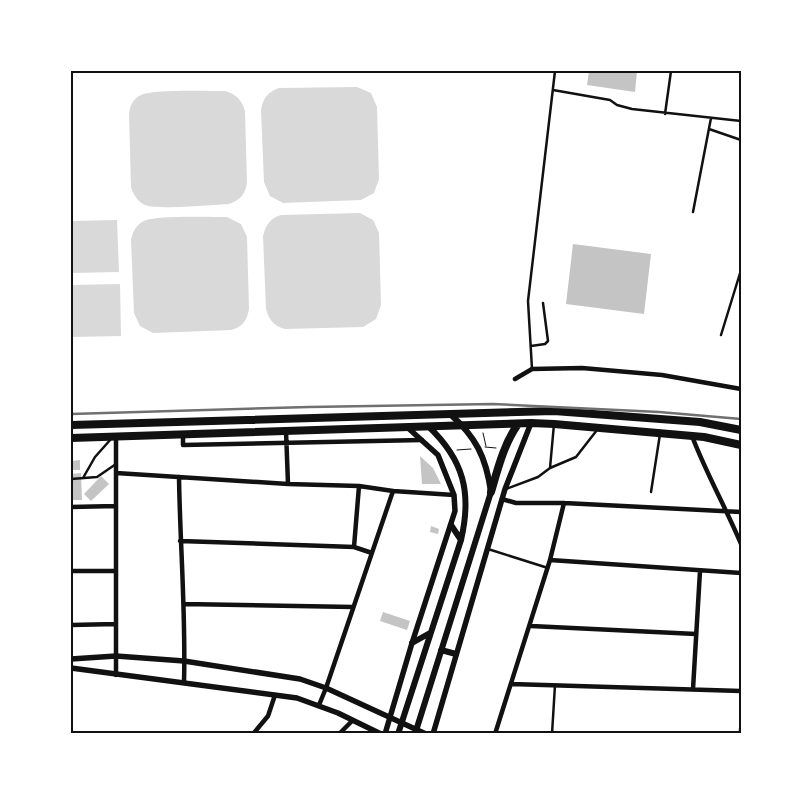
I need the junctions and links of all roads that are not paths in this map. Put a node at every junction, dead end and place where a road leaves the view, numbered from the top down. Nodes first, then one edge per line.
1 (555, 71) edge
2 (671, 71) edge
3 (553, 90) junction
4 (665, 114) junction
5 (711, 118) junction
6 (741, 121) edge
7 (709, 129) junction
8 (741, 140) edge
9 (694, 212) dead end
10 (741, 270) edge
11 (543, 304) dead end
12 (721, 335) dead end
13 (531, 346) junction
14 (532, 369) junction
15 (515, 379) dead end
16 (741, 389) edge
17 (450, 414) junction
18 (328, 417) junction
19 (531, 423) junction
20 (518, 424) junction
21 (554, 424) junction
22 (71, 425) edge
23 (428, 426) junction
24 (463, 426) junction
25 (406, 427) junction
26 (599, 427) junction
27 (329, 430) junction
28 (741, 430) edge
29 (286, 431) junction
30 (661, 433) junction
31 (183, 435) junction
32 (692, 435) junction
33 (114, 437) junction
34 (71, 438) edge
35 (422, 440) junction
36 (287, 444) junction
37 (741, 444) edge
38 (116, 464) junction
39 (550, 468) junction
40 (116, 473) junction
41 (179, 477) junction
42 (83, 478) junction
43 (71, 479) edge
44 (288, 484) junction
45 (358, 486) junction
46 (505, 490) junction
47 (393, 491) junction
48 (491, 492) junction
49 (651, 492) dead end
50 (454, 494) junction
51 (502, 499) junction
52 (564, 503) junction
53 (116, 506) junction
54 (71, 507) edge
55 (727, 512) junction
56 (741, 512) edge
57 (451, 525) junction
58 (461, 540) junction
59 (180, 541) junction
60 (741, 544) edge
61 (354, 547) junction
62 (488, 549) junction
63 (372, 553) junction
64 (550, 560) junction
65 (548, 568) junction
66 (116, 570) junction
67 (71, 571) edge
68 (700, 571) junction
69 (741, 573) edge
70 (444, 592) junction
71 (459, 594) junction
72 (184, 604) junction
73 (353, 607) junction
74 (116, 624) junction
75 (71, 625) edge
76 (531, 626) junction
77 (430, 633) junction
78 (696, 634) junction
79 (412, 643) junction
80 (441, 650) junction
81 (456, 654) junction
82 (116, 656) junction
83 (71, 659) edge
84 (184, 661) junction
85 (71, 668) edge
86 (116, 675) junction
87 (184, 683) junction
88 (511, 684) junction
89 (555, 685) junction
90 (326, 688) junction
91 (693, 689) junction
92 (741, 692) edge
93 (275, 695) junction
94 (319, 705) junction
95 (390, 718) junction
96 (352, 721) junction
97 (401, 723) junction
98 (741, 730) edge
99 (416, 731) edge
100 (253, 734) edge
101 (339, 734) edge
102 (381, 734) edge
103 (385, 734) edge
104 (398, 734) edge
105 (426, 734) edge
106 (433, 734) edge
107 (495, 734) edge
108 (552, 734) edge
109 (741, 734) edge

1 - 3 lane
2 - 4 lane
3 - 4 lane
3 - 13 lane
4 - 5 lane
5 - 6 lane
5 - 7 lane
7 - 8 lane
7 - 9 lane
10 - 12 lane
11 - 13 lane
13 - 14 lane
14 - 15 street
14 - 16 street
17 - 18 highway
17 - 24 main road
17 - 28 highway
18 - 22 highway
18 - 27 highway
19 - 20 highway
19 - 21 highway
19 - 46 street
20 - 24 highway
20 - 48 highway
21 - 26 highway
21 - 39 lane
23 - 24 highway
23 - 25 highway
23 - 58 main road
24 - 48 main road
25 - 27 highway
25 - 35 street
26 - 30 highway
26 - 39 lane
27 - 29 highway
29 - 31 highway
29 - 36 street
30 - 32 highway
30 - 49 lane
31 - 33 highway
31 - 36 street
32 - 37 highway
32 - 55 street
33 - 34 highway
33 - 38 street
33 - 42 lane
35 - 36 street
35 - 50 street
36 - 44 street
38 - 40 street
38 - 42 lane
39 - 46 lane
40 - 41 street
40 - 53 street
41 - 44 street
41 - 59 street
42 - 43 lane
44 - 45 street
45 - 47 street
45 - 61 street
46 - 51 street
47 - 50 street
47 - 63 street
48 - 71 main road
50 - 57 street
51 - 52 street
51 - 62 street
52 - 55 street
52 - 64 street
53 - 54 street
53 - 66 street
55 - 56 street
55 - 60 street
57 - 58 main road
57 - 79 street
58 - 70 main road
59 - 61 street
59 - 72 street
61 - 63 street
62 - 65 lane
62 - 81 street
63 - 73 street
64 - 65 street
64 - 68 street
65 - 76 street
66 - 67 street
66 - 74 street
68 - 69 street
68 - 78 street
70 - 71 main road
70 - 77 main road
71 - 80 main road
72 - 73 street
72 - 84 street
73 - 90 street
74 - 75 street
74 - 82 street
76 - 78 street
76 - 88 street
77 - 79 main road
77 - 97 main road
78 - 91 street
79 - 95 street
80 - 81 main road
80 - 99 main road
81 - 106 street
82 - 83 street
82 - 84 street
82 - 86 street
84 - 87 street
84 - 90 street
85 - 86 street
86 - 87 street
87 - 93 street
88 - 89 street
88 - 107 street
89 - 91 street
89 - 108 lane
90 - 94 street
90 - 95 street
91 - 92 street
93 - 94 street
93 - 100 street
94 - 96 street
95 - 97 street
95 - 103 street
96 - 101 street
96 - 102 street
97 - 99 street
97 - 104 main road
98 - 109 street
99 - 105 street

